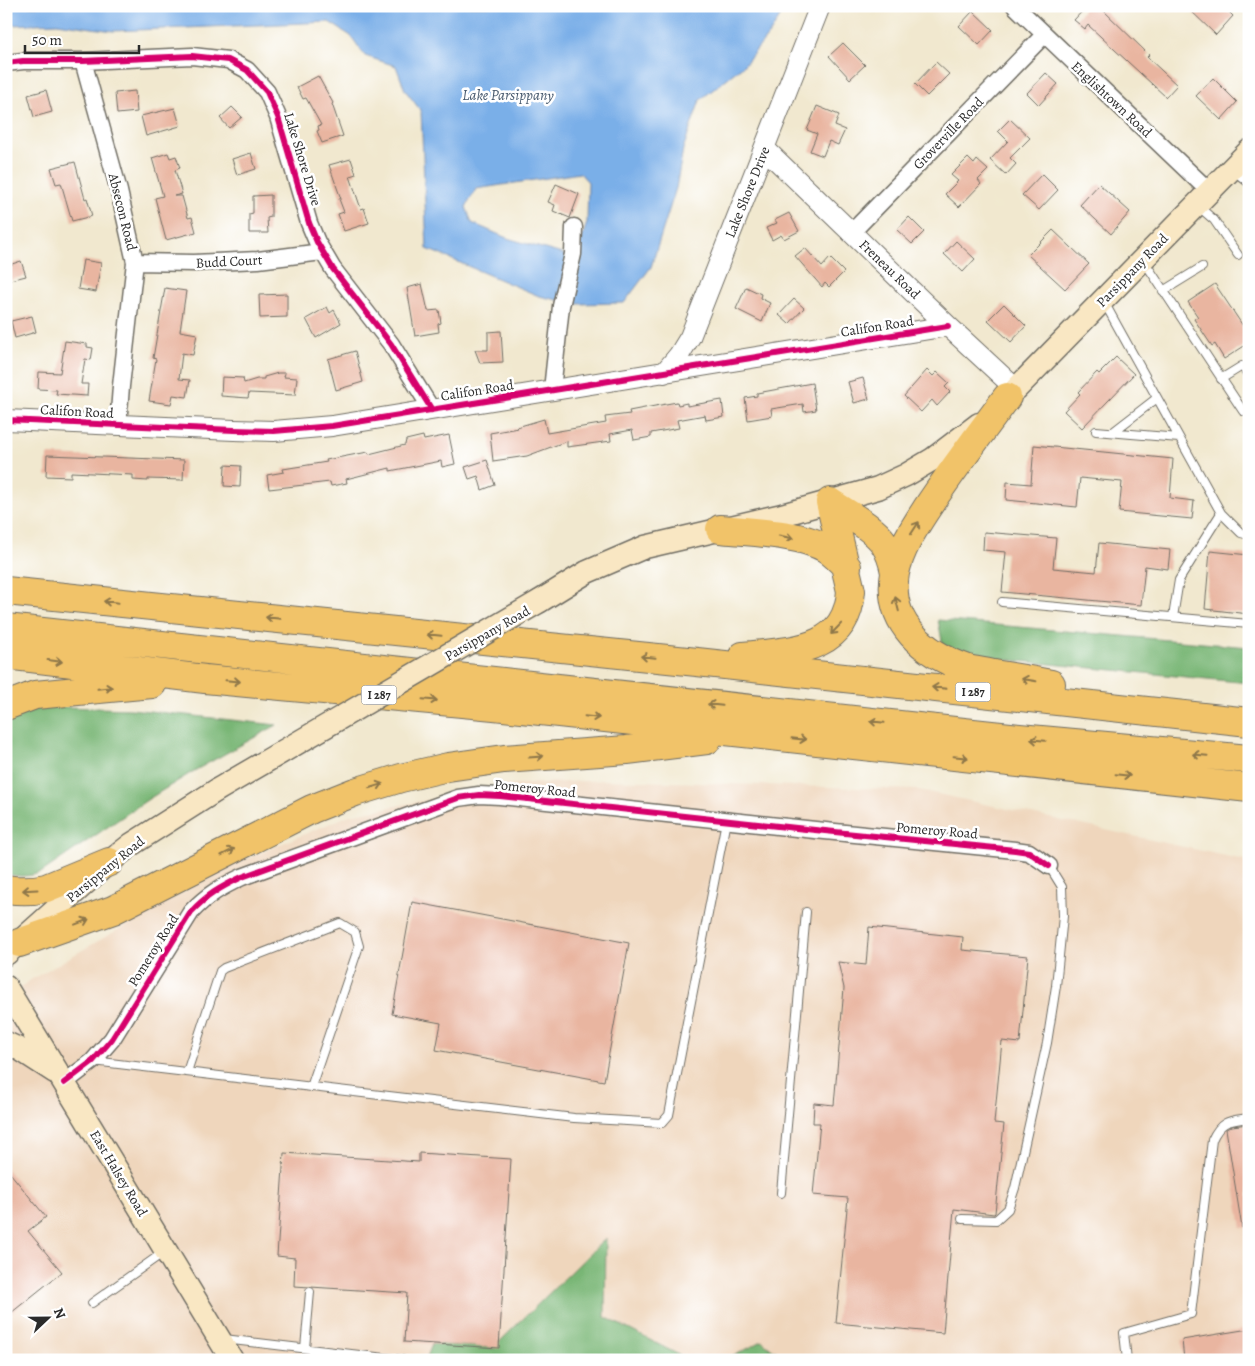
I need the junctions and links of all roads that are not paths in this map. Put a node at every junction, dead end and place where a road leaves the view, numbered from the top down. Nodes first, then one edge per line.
1 (820, 6) edge
2 (1015, 6) edge
3 (1044, 34) junction
4 (83, 61) junction
5 (6, 63) edge
6 (764, 149) junction
7 (1249, 151) edge
8 (1231, 168) junction
9 (1249, 184) edge
10 (1203, 198) junction
11 (574, 227) dead end
12 (852, 232) junction
13 (322, 252) junction
14 (1238, 255) dead end
15 (1142, 259) junction
16 (135, 262) junction
17 (1202, 267) dead end
18 (1164, 291) junction
19 (1103, 300) junction
20 (948, 326) junction
21 (664, 373) junction
22 (1249, 376) edge
23 (1221, 379) junction
24 (552, 390) junction
25 (1011, 393) junction
26 (1157, 398) junction
27 (1249, 408) edge
28 (432, 410) junction
29 (6, 420) edge
30 (118, 426) junction
31 (1096, 431) dead end
32 (1113, 432) junction
33 (1179, 438) junction
34 (830, 502) junction
35 (1221, 513) junction
36 (720, 529) junction
37 (1249, 535) edge
38 (847, 567) junction
39 (895, 572) junction
40 (6, 591) edge
41 (1002, 602) dead end
42 (1173, 618) junction
43 (1249, 624) edge
44 (6, 628) edge
45 (6, 655) edge
46 (697, 662) junction
47 (205, 679) junction
48 (6, 706) edge
49 (1249, 721) edge
50 (751, 734) junction
51 (1249, 759) edge
52 (1249, 788) edge
53 (726, 821) junction
54 (109, 862) junction
55 (1049, 866) joint
56 (6, 889) edge
57 (806, 912) dead end
58 (12, 948) edge
59 (6, 987) edge
60 (6, 1043) edge
61 (93, 1061) junction
62 (187, 1072) junction
63 (62, 1079) junction
64 (311, 1087) junction
65 (1249, 1118) edge
66 (781, 1193) dead end
67 (962, 1219) dead end
68 (166, 1251) junction
69 (310, 1292) dead end
70 (92, 1303) dead end
71 (220, 1339) junction
72 (305, 1348) junction
73 (232, 1360) edge
74 (402, 1360) edge
75 (1128, 1360) edge

1 - 6 street, Lake Shore Drive
2 - 3 street, Englishtown Road
3 - 10 street, Englishtown Road
3 - 12 street, Groverville Road
4 - 5 street, Lake Shore Drive
4 - 13 street, Lake Shore Drive
4 - 16 street, Absecon Road
6 - 12 street, Freneau Road
6 - 21 street, Lake Shore Drive
7 - 8 main road, Parsippany Road
8 - 9 lane
8 - 10 main road, Parsippany Road
10 - 14 lane
10 - 15 main road, Parsippany Road
11 - 24 street
12 - 20 street, Freneau Road
13 - 16 street, Budd Court
13 - 28 street, Lake Shore Drive
15 - 18 lane
15 - 19 main road, Parsippany Road
16 - 30 street, Absecon Road
17 - 18 lane
18 - 23 lane
19 - 25 main road, Parsippany Road
19 - 26 lane
20 - 21 street, Califon Road
20 - 25 street, Freneau Road
21 - 24 street, Califon Road
22 - 23 lane
23 - 27 lane
24 - 28 street, Califon Road
25 - 34 main road, Parsippany Road
39 -> 25 highway
26 - 32 lane
26 - 33 lane
28 - 30 street, Califon Road
29 - 30 street, Califon Road
31 - 32 lane
32 - 33 lane
33 - 35 lane
34 - 36 main road, Parsippany Road
34 - 38 highway
34 - 39 highway
35 - 37 lane
35 - 42 lane
36 -> 38 highway
36 - 54 main road, Parsippany Road, bridge
38 -> 46 highway
49 -> 39 highway
46 -> 40 highway, I 287
41 - 42 lane
42 - 43 lane
51 -> 44 highway
45 -> 47 highway, I 287
49 -> 46 highway, I 287
48 -> 47 highway
47 -> 50 highway, I 287
50 -> 52 highway, I 287
58 -> 50 highway
53 - 55 street, Pomeroy Road
53 - 61 street, Pomeroy Road
53 - 64 lane
54 -> 56 highway
54 - 58 main road, Parsippany Road
55 - 67 lane
57 - 66 lane
59 - 63 main road, East Halsey Road
60 - 63 main road
61 - 62 lane
61 - 63 street, Pomeroy Road
62 - 64 lane
62 - 64 lane
63 - 68 main road, East Halsey Road
65 - 75 lane
68 - 70 lane
68 - 71 main road, East Halsey Road
69 - 72 lane
71 - 72 lane
71 - 73 main road, East Halsey Road
72 - 74 lane

